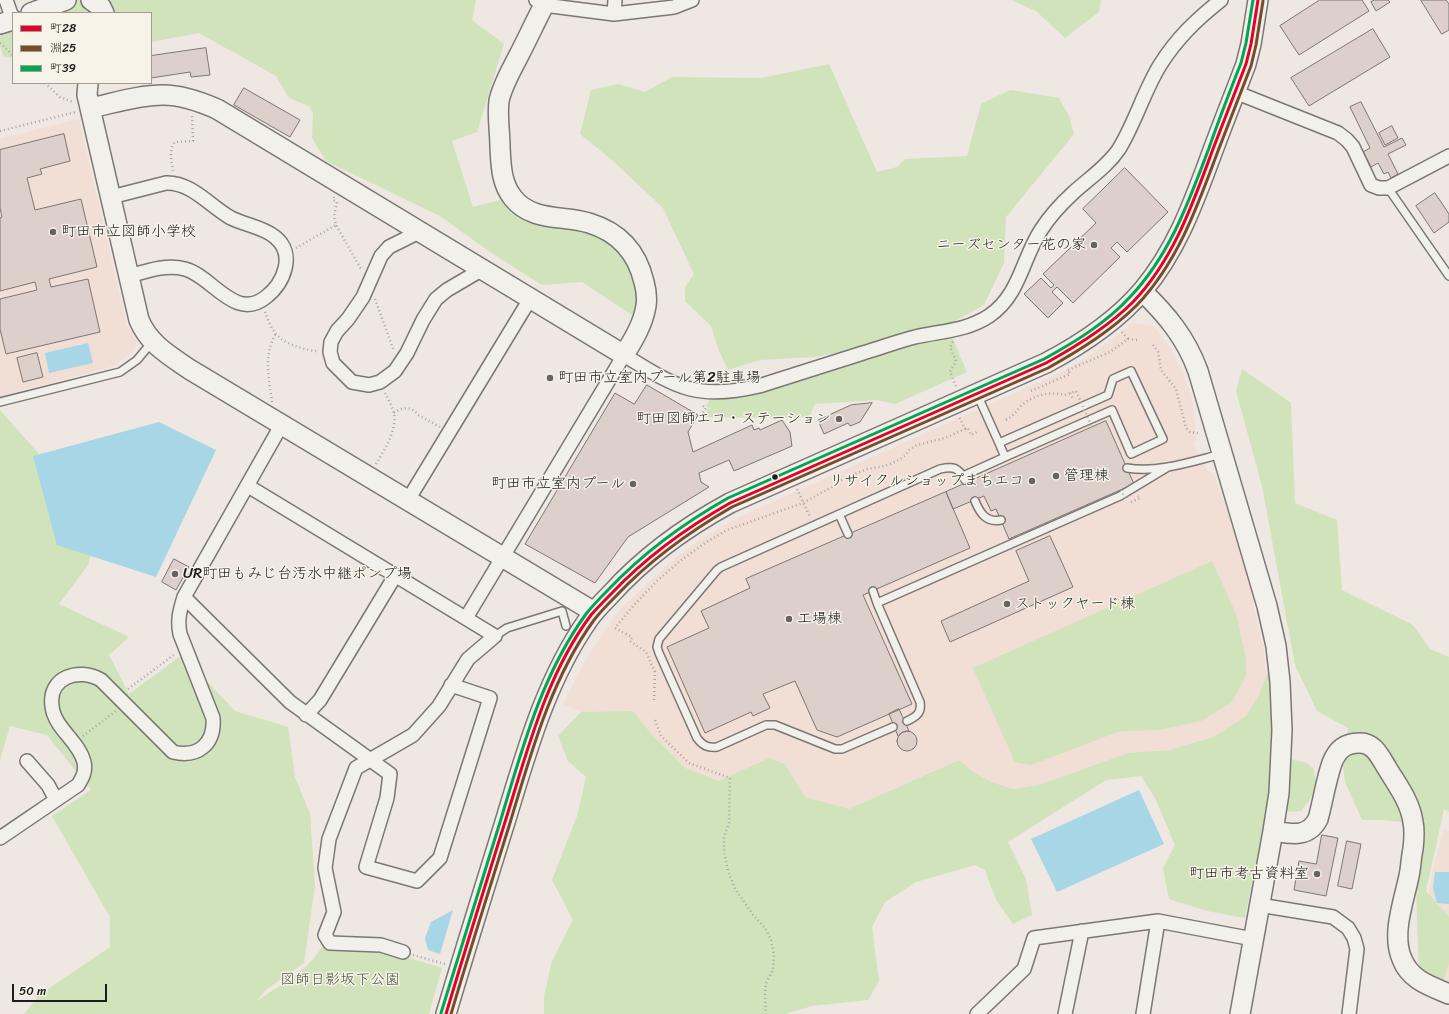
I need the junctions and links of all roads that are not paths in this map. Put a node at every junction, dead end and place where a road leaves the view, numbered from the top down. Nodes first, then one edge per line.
1 (6, 0) edge
2 (66, 0) edge
3 (91, 0) edge
4 (615, 0) edge
5 (692, 0) edge
6 (1221, 0) edge
7 (1258, 0) edge
8 (542, 2) edge
9 (34, 12) edge
10 (104, 12) edge
11 (614, 14) junction
12 (12, 17) edge
13 (12, 20) edge
14 (0, 24) edge
15 (88, 84) edge
16 (1235, 92) junction
17 (90, 108) junction
18 (1449, 156) edge
19 (1388, 188) junction
20 (111, 197) junction
21 (419, 232) junction
22 (482, 270) junction
23 (129, 276) junction
24 (1449, 276) edge
25 (1142, 291) junction
26 (530, 298) junction
27 (152, 341) junction
28 (624, 355) junction
29 (977, 394) junction
30 (0, 402) edge
31 (278, 422) junction
32 (999, 443) junction
33 (1222, 454) junction
34 (1005, 457) junction
35 (1127, 468) dead end
36 (1168, 468) junction
37 (248, 486) junction
38 (408, 500) junction
39 (975, 501) dead end
40 (839, 514) junction
41 (1001, 520) dead end
42 (848, 534) dead end
43 (502, 557) junction
44 (395, 576) junction
45 (873, 591) dead end
46 (184, 597) junction
47 (877, 603) junction
48 (594, 612) junction
49 (466, 618) junction
50 (566, 626) dead end
51 (495, 636) junction
52 (451, 685) junction
53 (306, 715) junction
54 (906, 721) dead end
55 (893, 727) dead end
56 (370, 760) junction
57 (27, 761) dead end
58 (56, 800) junction
59 (1273, 831) junction
60 (0, 838) edge
61 (1259, 905) junction
62 (1158, 921) junction
63 (1082, 932) junction
64 (1253, 939) junction
65 (403, 952) road end
66 (1449, 994) edge
67 (446, 1014) edge
68 (977, 1014) edge
69 (1065, 1014) edge
70 (1142, 1014) edge
71 (1240, 1014) edge
72 (1348, 1014) edge

1 - 12 street
2 - 9 street
3 - 10 street
4 - 11 street
5 - 11 street
6 - 28 street
7 - 16 street
8 - 11 street
8 - 28 street
13 - 14 street
15 - 17 street
16 - 19 street
16 - 25 street
17 - 20 street
17 - 21 street
18 - 19 street
19 - 24 lane
20 - 23 street
20 - 23 street
21 - 22 street
21 - 22 street
22 - 26 street
23 - 27 street
25 - 29 street
25 - 33 street
26 - 28 street
26 - 38 street
27 - 30 lane
27 - 31 street
28 - 43 street
29 - 32 lane
29 - 48 street
31 - 37 street
31 - 38 street
32 - 34 lane
32 - 34 lane
33 - 36 lane
33 - 59 street
34 - 40 lane
35 - 36 lane
36 - 47 lane
37 - 44 street
37 - 46 street
38 - 43 street
39 - 41 lane
40 - 42 lane
40 - 55 lane
43 - 48 street
43 - 49 street
44 - 49 street
44 - 53 street
45 - 47 lane
46 - 53 street
46 - 58 street
47 - 54 lane
48 - 67 street
49 - 51 street
50 - 51 lane
51 - 52 street
52 - 56 street
52 - 56 street
53 - 56 street
56 - 65 street
57 - 58 street
58 - 60 street
59 - 61 street
59 - 66 street
61 - 64 street
61 - 72 street
62 - 63 street
62 - 64 street
62 - 70 street
63 - 68 street
63 - 69 street
64 - 71 street

